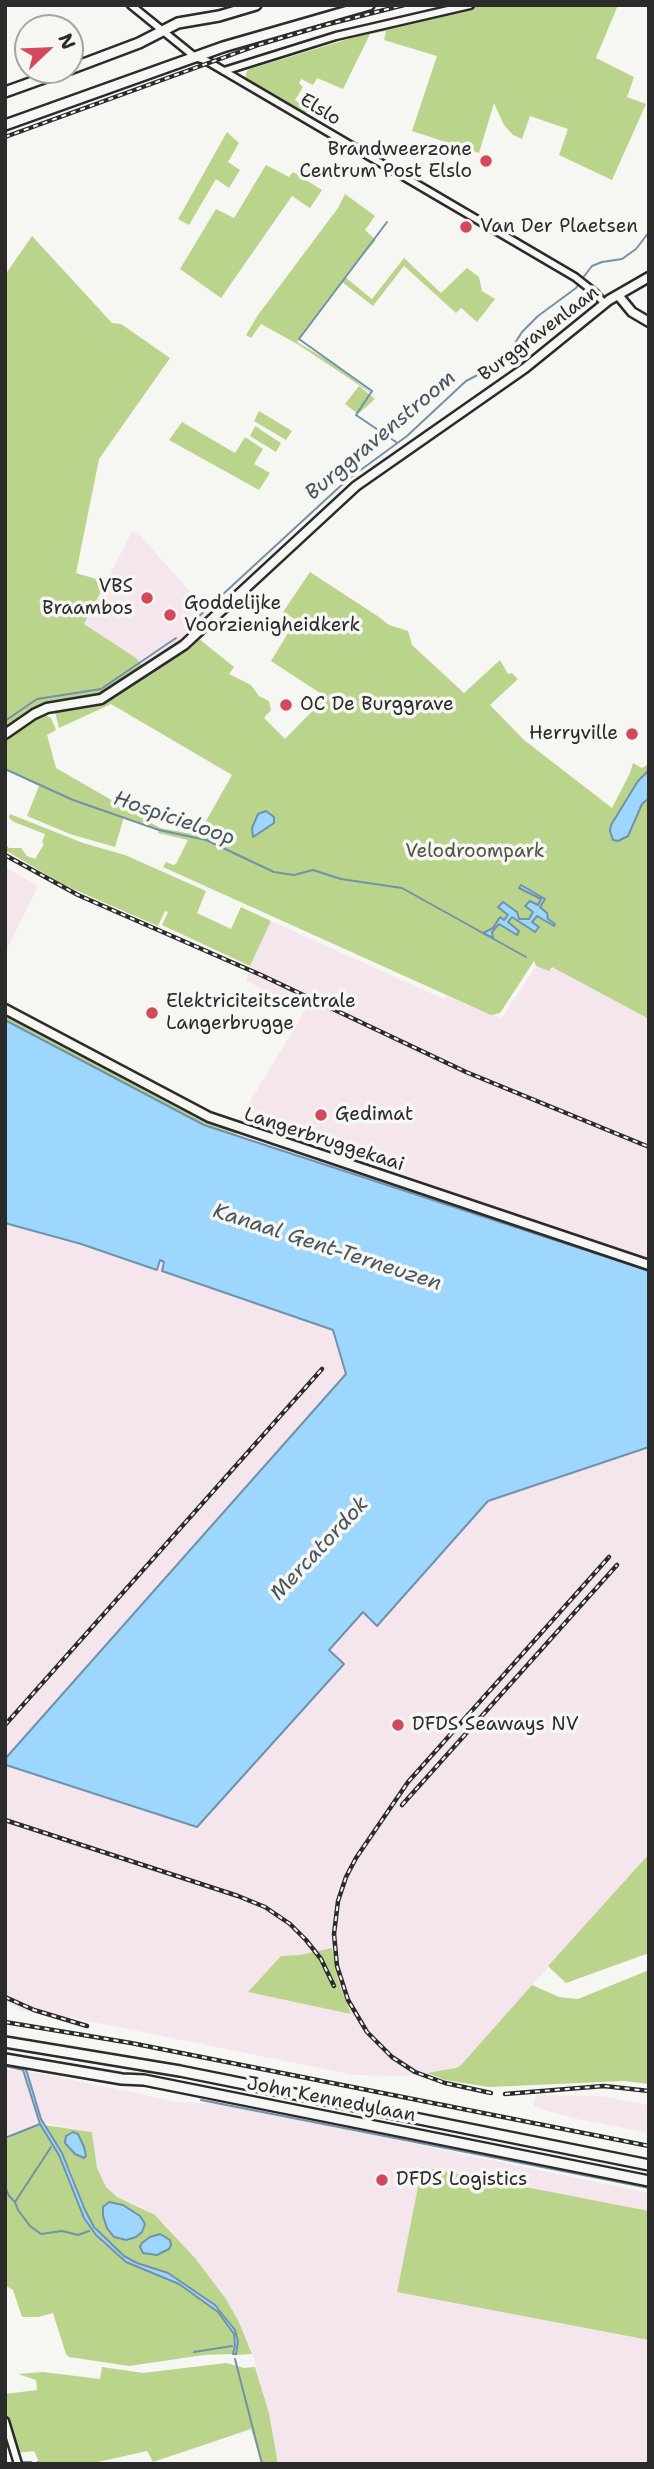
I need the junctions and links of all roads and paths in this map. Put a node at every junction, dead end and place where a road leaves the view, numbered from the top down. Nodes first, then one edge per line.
1 (131, 5) edge
2 (256, 5) edge
3 (369, 5) edge
4 (470, 5) edge
5 (160, 30) junction
6 (195, 57) junction
7 (84, 63) edge
8 (224, 71) junction
9 (27, 84) edge
10 (5, 92) edge
11 (5, 125) edge
12 (649, 277) edge
13 (618, 295) junction
14 (604, 303) junction
15 (649, 322) edge
16 (5, 733) edge
17 (5, 1009) edge
18 (649, 1265) edge
19 (5, 2042) edge
20 (5, 2057) edge
21 (169, 2090) dead end
22 (236, 2099) junction
23 (649, 2165) edge
24 (649, 2179) edge
25 (5, 2421) edge
26 (18, 2464) edge

1 - 5 street, Elslo
2 - 5 highway
3 - 6 highway
4 - 8 street
5 - 6 street, Elslo
5 - 7 highway
6 - 8 street, Elslo
6 - 11 highway
8 - 14 street, Elslo
9 - 10 highway
12 - 13 main road, Burggravenlaan
13 - 14 main road, Burggravenlaan
13 - 15 main road
14 - 16 main road, Burggravenlaan
17 - 18 main road, Langerbruggekaai
19 - 23 highway, John Kennedylaan
20 - 22 highway, John Kennedylaan
20 - 24 highway, John Kennedylaan
21 - 22 highway
22 - 24 highway, John Kennedylaan
25 - 26 street

